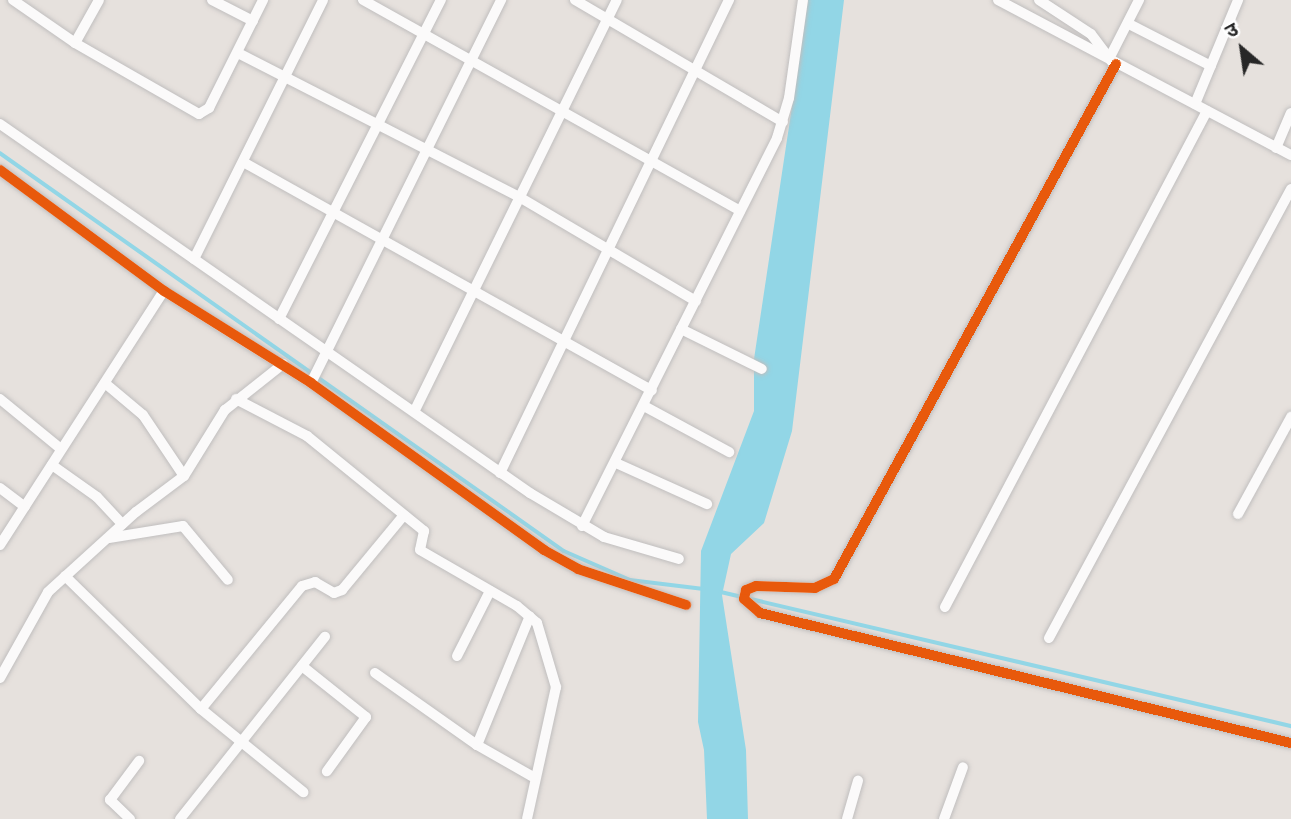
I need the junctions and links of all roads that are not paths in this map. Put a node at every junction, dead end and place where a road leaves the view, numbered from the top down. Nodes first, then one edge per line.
1 (13, 0) edge
2 (99, 0) edge
3 (212, 0) edge
4 (263, 0) edge
5 (323, 0) edge
6 (363, 0) edge
7 (441, 0) edge
8 (501, 0) edge
9 (575, 0) edge
10 (617, 0) edge
11 (729, 0) edge
12 (803, 0) edge
13 (998, 0) edge
14 (1040, 0) edge
15 (1139, 0) edge
16 (1238, 0) edge
17 (608, 18) junction
18 (253, 21) junction
19 (1129, 23) junction
20 (424, 34) junction
21 (75, 43) junction
22 (238, 53) junction
23 (470, 60) junction
24 (1113, 60) junction
25 (1211, 66) junction
26 (697, 69) junction
27 (286, 78) junction
28 (1195, 104) junction
29 (564, 110) junction
30 (1207, 111) junction
31 (1291, 113) edge
32 (783, 122) junction
33 (0, 124) edge
34 (380, 125) junction
35 (1276, 148) junction
36 (430, 151) junction
37 (1291, 156) edge
38 (650, 160) junction
39 (245, 163) junction
40 (0, 170) edge
41 (1291, 189) edge
42 (521, 198) junction
43 (740, 211) junction
44 (335, 212) junction
45 (384, 240) junction
46 (607, 249) junction
47 (194, 258) junction
48 (475, 289) junction
49 (164, 292) junction
50 (696, 301) junction
51 (279, 320) junction
52 (681, 329) junction
53 (564, 340) junction
54 (328, 355) junction
55 (283, 364) junction
56 (762, 369) dead end
57 (313, 381) junction
58 (106, 384) junction
59 (652, 390) junction
60 (0, 399) edge
61 (236, 399) junction
62 (644, 406) junction
63 (415, 410) junction
64 (1291, 417) edge
65 (61, 449) junction
66 (729, 452) dead end
67 (617, 463) junction
68 (52, 465) junction
69 (500, 473) junction
70 (184, 475) junction
71 (0, 488) edge
72 (707, 504) dead end
73 (25, 507) junction
74 (1238, 514) dead end
75 (404, 515) junction
76 (122, 524) junction
77 (582, 526) junction
78 (109, 538) junction
79 (0, 545) edge
80 (678, 559) dead end
81 (65, 576) junction
82 (228, 580) dead end
83 (490, 591) junction
84 (686, 605) dead end
85 (945, 607) dead end
86 (530, 616) junction
87 (325, 637) dead end
88 (1049, 638) dead end
89 (457, 656) dead end
90 (302, 666) junction
91 (375, 673) dead end
92 (0, 678) edge
93 (201, 709) junction
94 (242, 743) junction
95 (1291, 743) edge
96 (477, 745) junction
97 (139, 761) dead end
98 (962, 767) dead end
99 (327, 771) dead end
100 (533, 777) junction
101 (858, 780) dead end
102 (303, 792) dead end
103 (130, 819) edge
104 (180, 819) edge
105 (527, 819) edge
106 (847, 819) edge
107 (944, 819) edge

1 - 21 street
2 - 21 street
3 - 18 street
4 - 18 street
5 - 27 street
6 - 20 street
7 - 20 street
8 - 23 street
9 - 17 street
10 - 17 street
11 - 26 street
12 - 32 street
13 - 24 street
14 - 24 street
15 - 19 street
16 - 25 street
17 - 26 street
17 - 29 street
18 - 22 street
19 - 24 street
19 - 25 street
20 - 23 street
20 - 34 street
21 - 22 street
22 - 27 street
23 - 29 street
23 - 36 street
24 - 28 street
24 - 95 street
25 - 28 street
26 - 32 street
26 - 38 street
27 - 34 street
27 - 39 street
28 - 30 street
29 - 38 street
29 - 42 street
30 - 35 street
30 - 85 street
31 - 35 street
32 - 43 street
33 - 47 street
34 - 36 street
34 - 44 street
35 - 37 street
36 - 42 street
36 - 45 street
38 - 43 street
38 - 46 street
39 - 44 street
39 - 47 street
40 - 49 street
41 - 88 street
42 - 46 street
42 - 48 street
43 - 50 street
44 - 45 street
44 - 51 street
45 - 48 street
45 - 54 street
46 - 50 street
46 - 53 street
47 - 51 street
48 - 53 street
48 - 63 street
49 - 55 street
49 - 58 street
50 - 52 street
51 - 54 street
52 - 56 street
52 - 59 street
53 - 59 street
53 - 69 street
54 - 57 street
54 - 63 street
55 - 57 street
55 - 61 street
57 - 84 street
58 - 65 street
58 - 70 street
59 - 62 street
60 - 65 street
61 - 70 street
61 - 75 street
62 - 66 street
62 - 67 street
63 - 69 street
64 - 74 street
65 - 68 street
67 - 72 street
67 - 77 street
68 - 73 street
68 - 76 street
69 - 77 street
70 - 76 street
71 - 73 street
73 - 79 street
75 - 83 street
75 - 93 street
76 - 78 street
77 - 80 street
78 - 81 street
78 - 82 street
81 - 92 street
81 - 93 street
83 - 86 street
83 - 89 street
86 - 96 street
86 - 100 street
87 - 90 street
90 - 94 street
90 - 99 street
91 - 96 street
93 - 94 street
94 - 102 street
94 - 104 street
96 - 100 street
97 - 103 street
98 - 107 street
100 - 105 street
101 - 106 street

